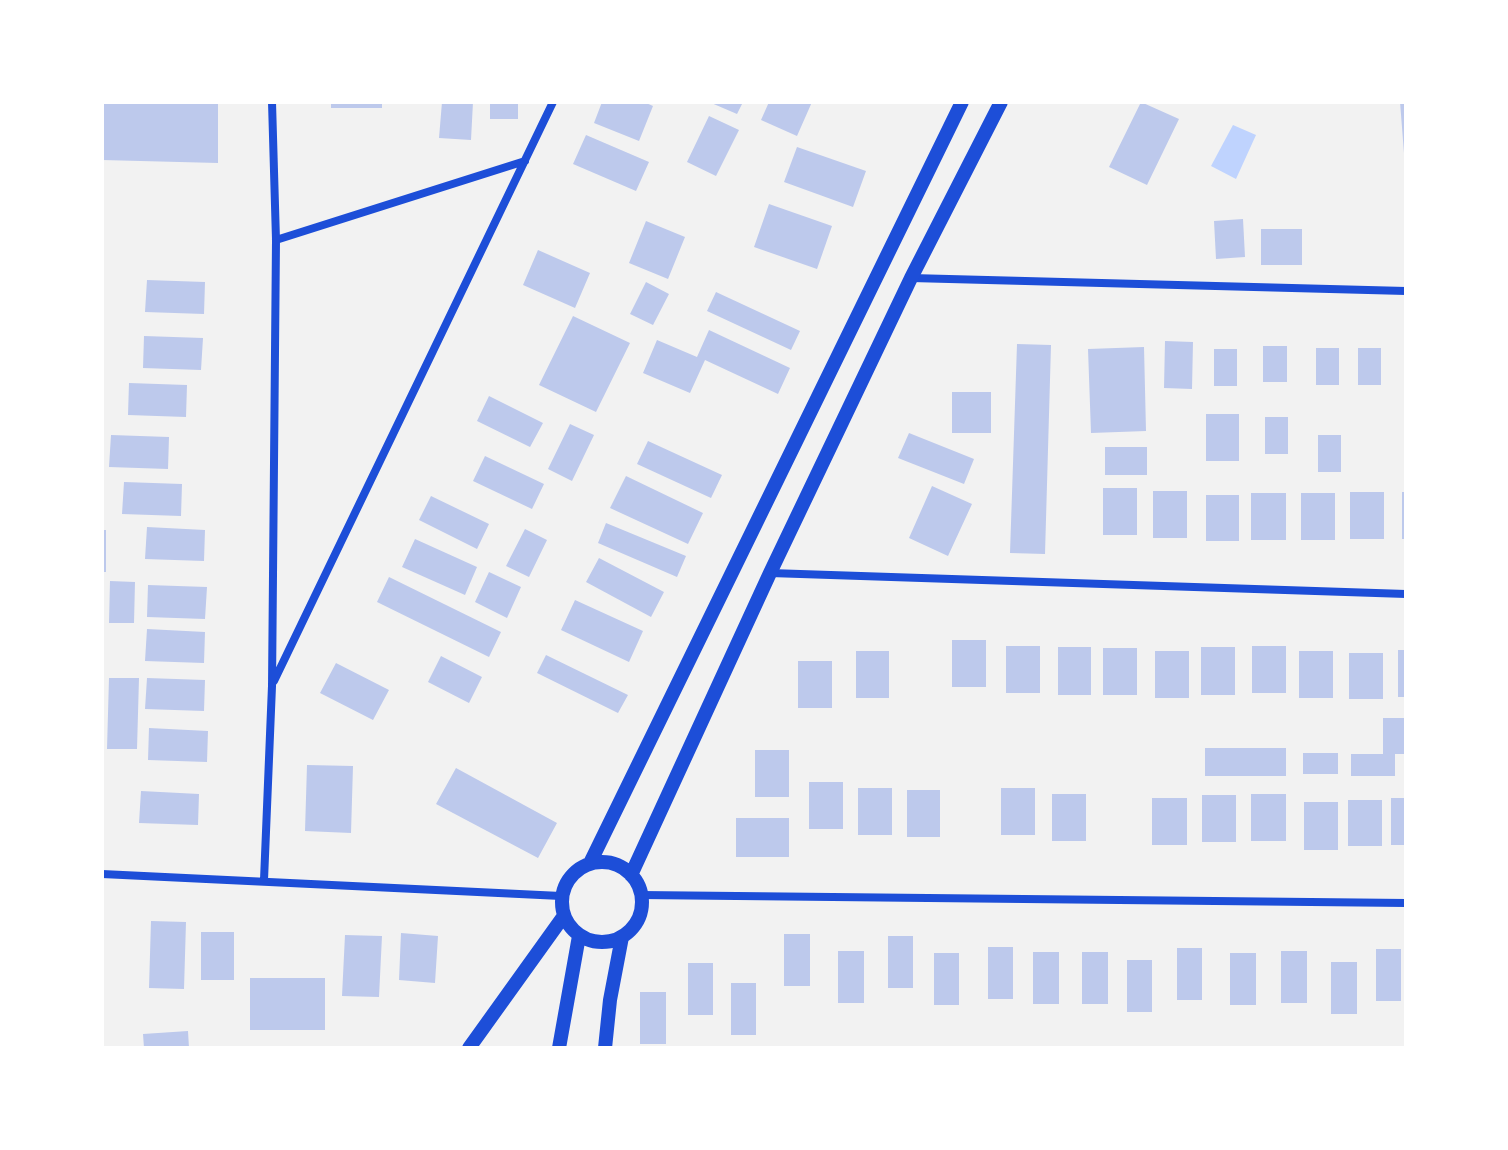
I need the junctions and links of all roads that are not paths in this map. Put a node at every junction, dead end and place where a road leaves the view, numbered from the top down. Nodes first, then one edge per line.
1 (272, 102) edge
2 (553, 102) edge
3 (962, 102) edge
4 (1001, 102) edge
5 (525, 161) junction
6 (276, 240) junction
7 (911, 278) junction
8 (1406, 291) edge
9 (770, 573) junction
10 (1406, 594) edge
11 (272, 686) junction
12 (590, 863) junction
13 (102, 874) edge
14 (631, 875) junction
15 (264, 880) junction
16 (641, 895) junction
17 (561, 896) junction
18 (1406, 903) edge
19 (563, 917) junction
20 (579, 936) junction
21 (622, 937) junction
22 (469, 1048) edge
23 (559, 1048) edge
24 (605, 1048) edge

1 - 6 street
2 - 5 street
3 - 12 street
4 - 7 street
5 - 6 street
5 - 11 street
6 - 11 street
7 - 8 street
7 - 9 street
9 - 10 street
9 - 14 street
11 - 15 street
12 - 14 street
12 - 17 street
13 - 15 street
14 - 16 street
15 - 17 street
16 - 18 street
16 - 21 street
17 - 19 street
19 - 20 street
19 - 22 street
20 - 21 street
20 - 23 street
21 - 24 street

